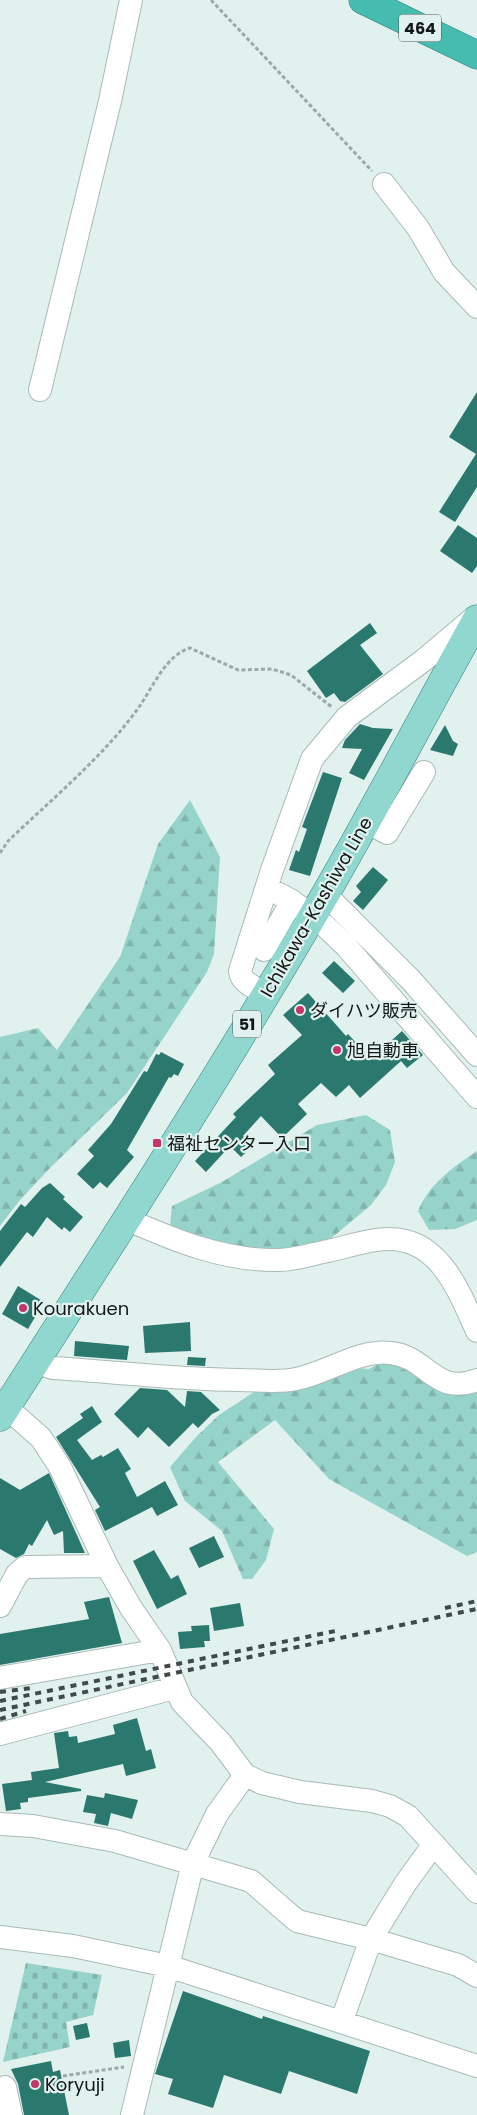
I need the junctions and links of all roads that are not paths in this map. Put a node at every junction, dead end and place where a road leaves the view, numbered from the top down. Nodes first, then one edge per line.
1 (131, 0) edge
2 (363, 0) edge
3 (477, 55) edge
4 (384, 184) road end
5 (477, 306) edge
6 (40, 390) dead end
7 (477, 614) edge
8 (477, 619) edge
9 (424, 772) dead end
10 (366, 821) junction
11 (267, 888) junction
12 (326, 894) junction
13 (292, 901) junction
14 (262, 949) junction
15 (266, 994) junction
16 (477, 1055) edge
17 (477, 1097) edge
18 (126, 1220) junction
19 (477, 1331) edge
20 (35, 1362) junction
21 (477, 1380) edge
22 (3, 1412) edge
23 (108, 1566) junction
24 (0, 1606) edge
25 (160, 1650) junction
26 (0, 1678) edge
27 (174, 1688) junction
28 (0, 1734) edge
29 (245, 1775) junction
30 (0, 1824) edge
31 (434, 1844) junction
32 (193, 1863) junction
33 (477, 1892) edge
34 (0, 1937) edge
35 (371, 1939) junction
36 (168, 1966) junction
37 (477, 1976) edge
38 (342, 2020) junction
39 (477, 2066) edge
40 (0, 2089) edge
41 (11, 2115) edge
42 (132, 2115) edge

1 - 6 street
2 - 3 highway, 464
4 - 5 street
7 - 11 street
8 - 10 main road, Ichikawa-Kashiwa Line / 51
9 - 10 street
10 - 12 main road, Ichikawa-Kashiwa Line / 51
11 - 13 street
11 - 14 street
12 - 15 main road, Ichikawa-Kashiwa Line / 51
12 - 16 street
13 - 14 street
13 - 17 street
14 - 15 street
15 - 18 main road, Ichikawa-Kashiwa Line / 51
18 - 19 street
18 - 20 main road, Ichikawa-Kashiwa Line / 51
20 - 21 street
20 - 22 main road, Ichikawa-Kashiwa Line / 51
22 - 23 street
23 - 24 street
23 - 25 street
25 - 26 street
25 - 27 street
27 - 28 street
27 - 29 street
29 - 31 street
29 - 32 street
30 - 32 street
31 - 33 street
31 - 35 street
32 - 35 street
32 - 36 street
34 - 36 street
35 - 37 street
35 - 38 street
36 - 38 street
36 - 42 street
38 - 39 street
40 - 41 street

